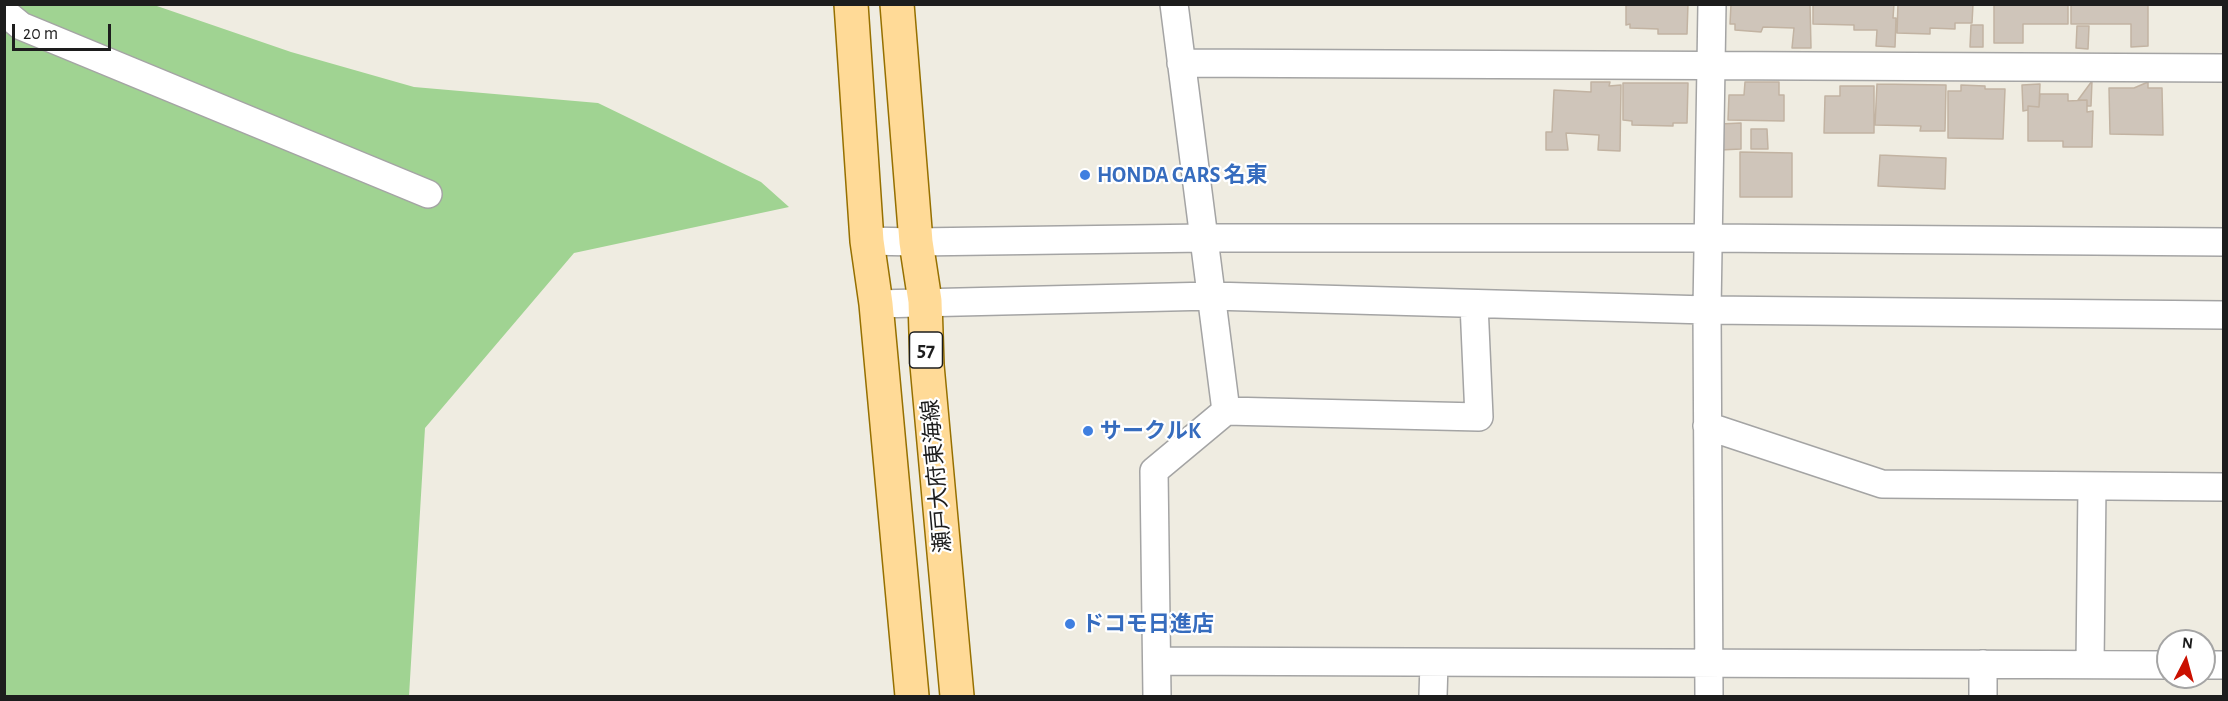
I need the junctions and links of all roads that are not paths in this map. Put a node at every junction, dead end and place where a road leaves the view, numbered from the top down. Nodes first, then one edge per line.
1 (852, 4) edge
2 (897, 4) edge
3 (1174, 4) edge
4 (1712, 4) edge
5 (4, 12) edge
6 (1181, 63) junction
7 (1712, 65) junction
8 (2223, 68) edge
9 (428, 194) dead end
10 (1204, 238) junction
11 (1707, 238) junction
12 (867, 241) junction
13 (916, 242) junction
14 (2223, 242) edge
15 (1212, 296) junction
16 (925, 301) junction
17 (876, 304) junction
18 (1474, 304) junction
19 (1707, 310) junction
20 (2223, 315) edge
21 (1226, 411) junction
22 (1707, 426) junction
23 (2092, 486) junction
24 (2223, 487) edge
25 (1158, 662) junction
26 (1709, 662) junction
27 (1434, 663) junction
28 (1983, 664) junction
29 (2090, 664) junction
30 (2156, 665) edge
31 (912, 696) edge
32 (957, 696) edge
33 (1157, 696) edge
34 (1434, 696) edge
35 (1709, 696) edge
36 (1983, 696) edge

1 - 12 main road, 瀬戸大府東海線 / 57
2 - 13 main road, 瀬戸大府東海線 / 57
3 - 6 street
4 - 7 street
5 - 9 street
6 - 7 street
6 - 10 street
7 - 8 street
7 - 11 street
10 - 11 street
10 - 13 street
10 - 15 street
11 - 14 street
11 - 19 street
12 - 13 street
12 - 17 main road, 瀬戸大府東海線 / 57
13 - 16 main road, 瀬戸大府東海線 / 57
15 - 16 street
15 - 18 street
15 - 21 street
16 - 17 street
16 - 32 main road, 瀬戸大府東海線 / 57
17 - 31 main road, 瀬戸大府東海線 / 57
18 - 19 street
18 - 21 street
19 - 20 street
19 - 22 street
21 - 25 street
22 - 23 street
22 - 26 street
23 - 24 street
23 - 29 street
25 - 27 street
25 - 33 street
26 - 27 street
26 - 28 street
26 - 35 street
27 - 34 street
28 - 29 street
28 - 36 street
29 - 30 street

